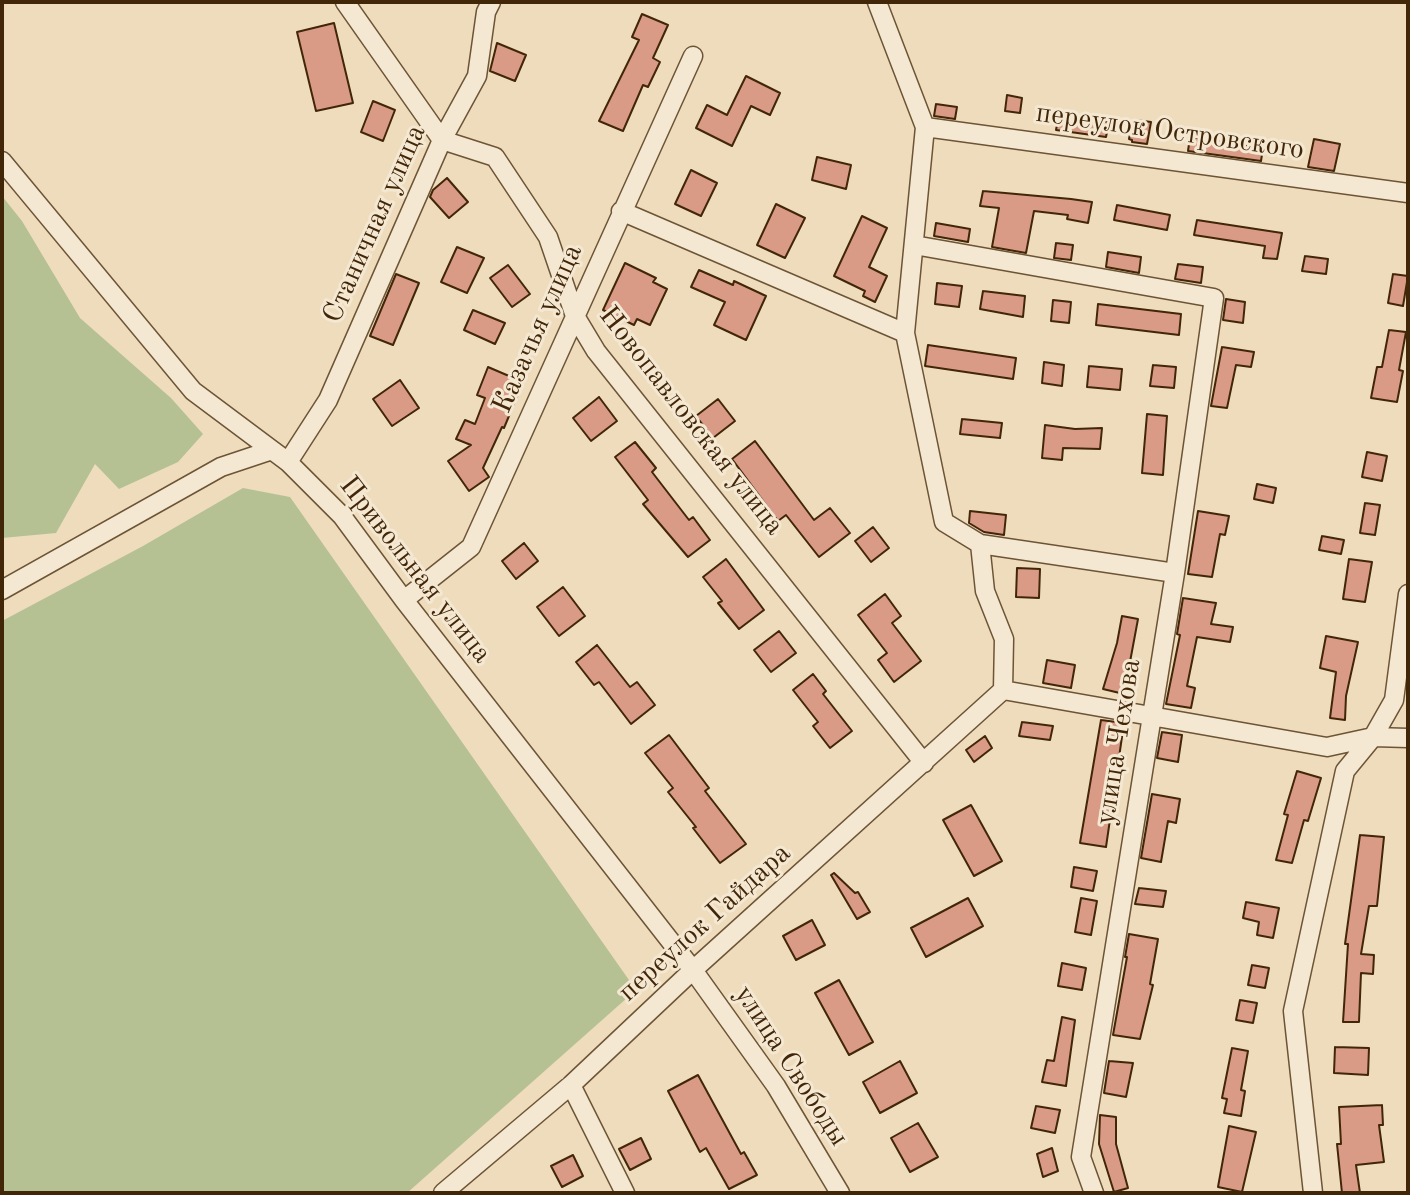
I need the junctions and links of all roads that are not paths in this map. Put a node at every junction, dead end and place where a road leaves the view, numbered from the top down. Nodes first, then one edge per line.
1 (345, 2) edge
2 (491, 2) edge
3 (877, 2) edge
4 (693, 56) dead end
5 (925, 127) junction
6 (442, 140) junction
7 (2, 161) edge
8 (1408, 193) edge
9 (621, 211) junction
10 (914, 245) junction
11 (575, 316) junction
12 (905, 333) junction
13 (272, 450) junction
14 (288, 462) junction
15 (980, 544) junction
16 (1175, 573) junction
17 (2, 590) edge
18 (1408, 594) edge
19 (404, 600) junction
20 (1003, 690) junction
21 (1151, 717) junction
22 (1373, 737) junction
23 (1408, 738) edge
24 (924, 763) junction
25 (693, 970) junction
26 (571, 1085) junction
27 (443, 1193) edge
28 (625, 1193) edge
29 (840, 1193) edge
30 (1094, 1193) edge
31 (1313, 1193) edge

1 - 6 street
2 - 6 street, Станичная улица
3 - 5 street
4 - 9 street, Казачья улица
5 - 8 street, переулок Островского
5 - 10 street
6 - 11 street, Новопавловская улица
6 - 14 street, Станичная улица
7 - 13 street, Привольная улица
9 - 11 street, Казачья улица
9 - 12 street
10 - 12 street
10 - 16 street, улица Чехова
11 - 19 street, Казачья улица
11 - 24 street, Новопавловская улица
12 - 15 street
13 - 14 street, Привольная улица
13 - 17 street
14 - 19 street, Привольная улица
15 - 16 street
15 - 20 street
16 - 21 street, улица Чехова
18 - 22 street
19 - 25 street, Привольная улица
20 - 21 street
20 - 24 street, переулок Гайдара
21 - 22 street
21 - 30 street, улица Чехова
22 - 23 street
22 - 31 street
24 - 25 street, переулок Гайдара
25 - 26 street, переулок Гайдара
25 - 29 street, улица Свободы
26 - 27 street, переулок Гайдара
26 - 28 street

